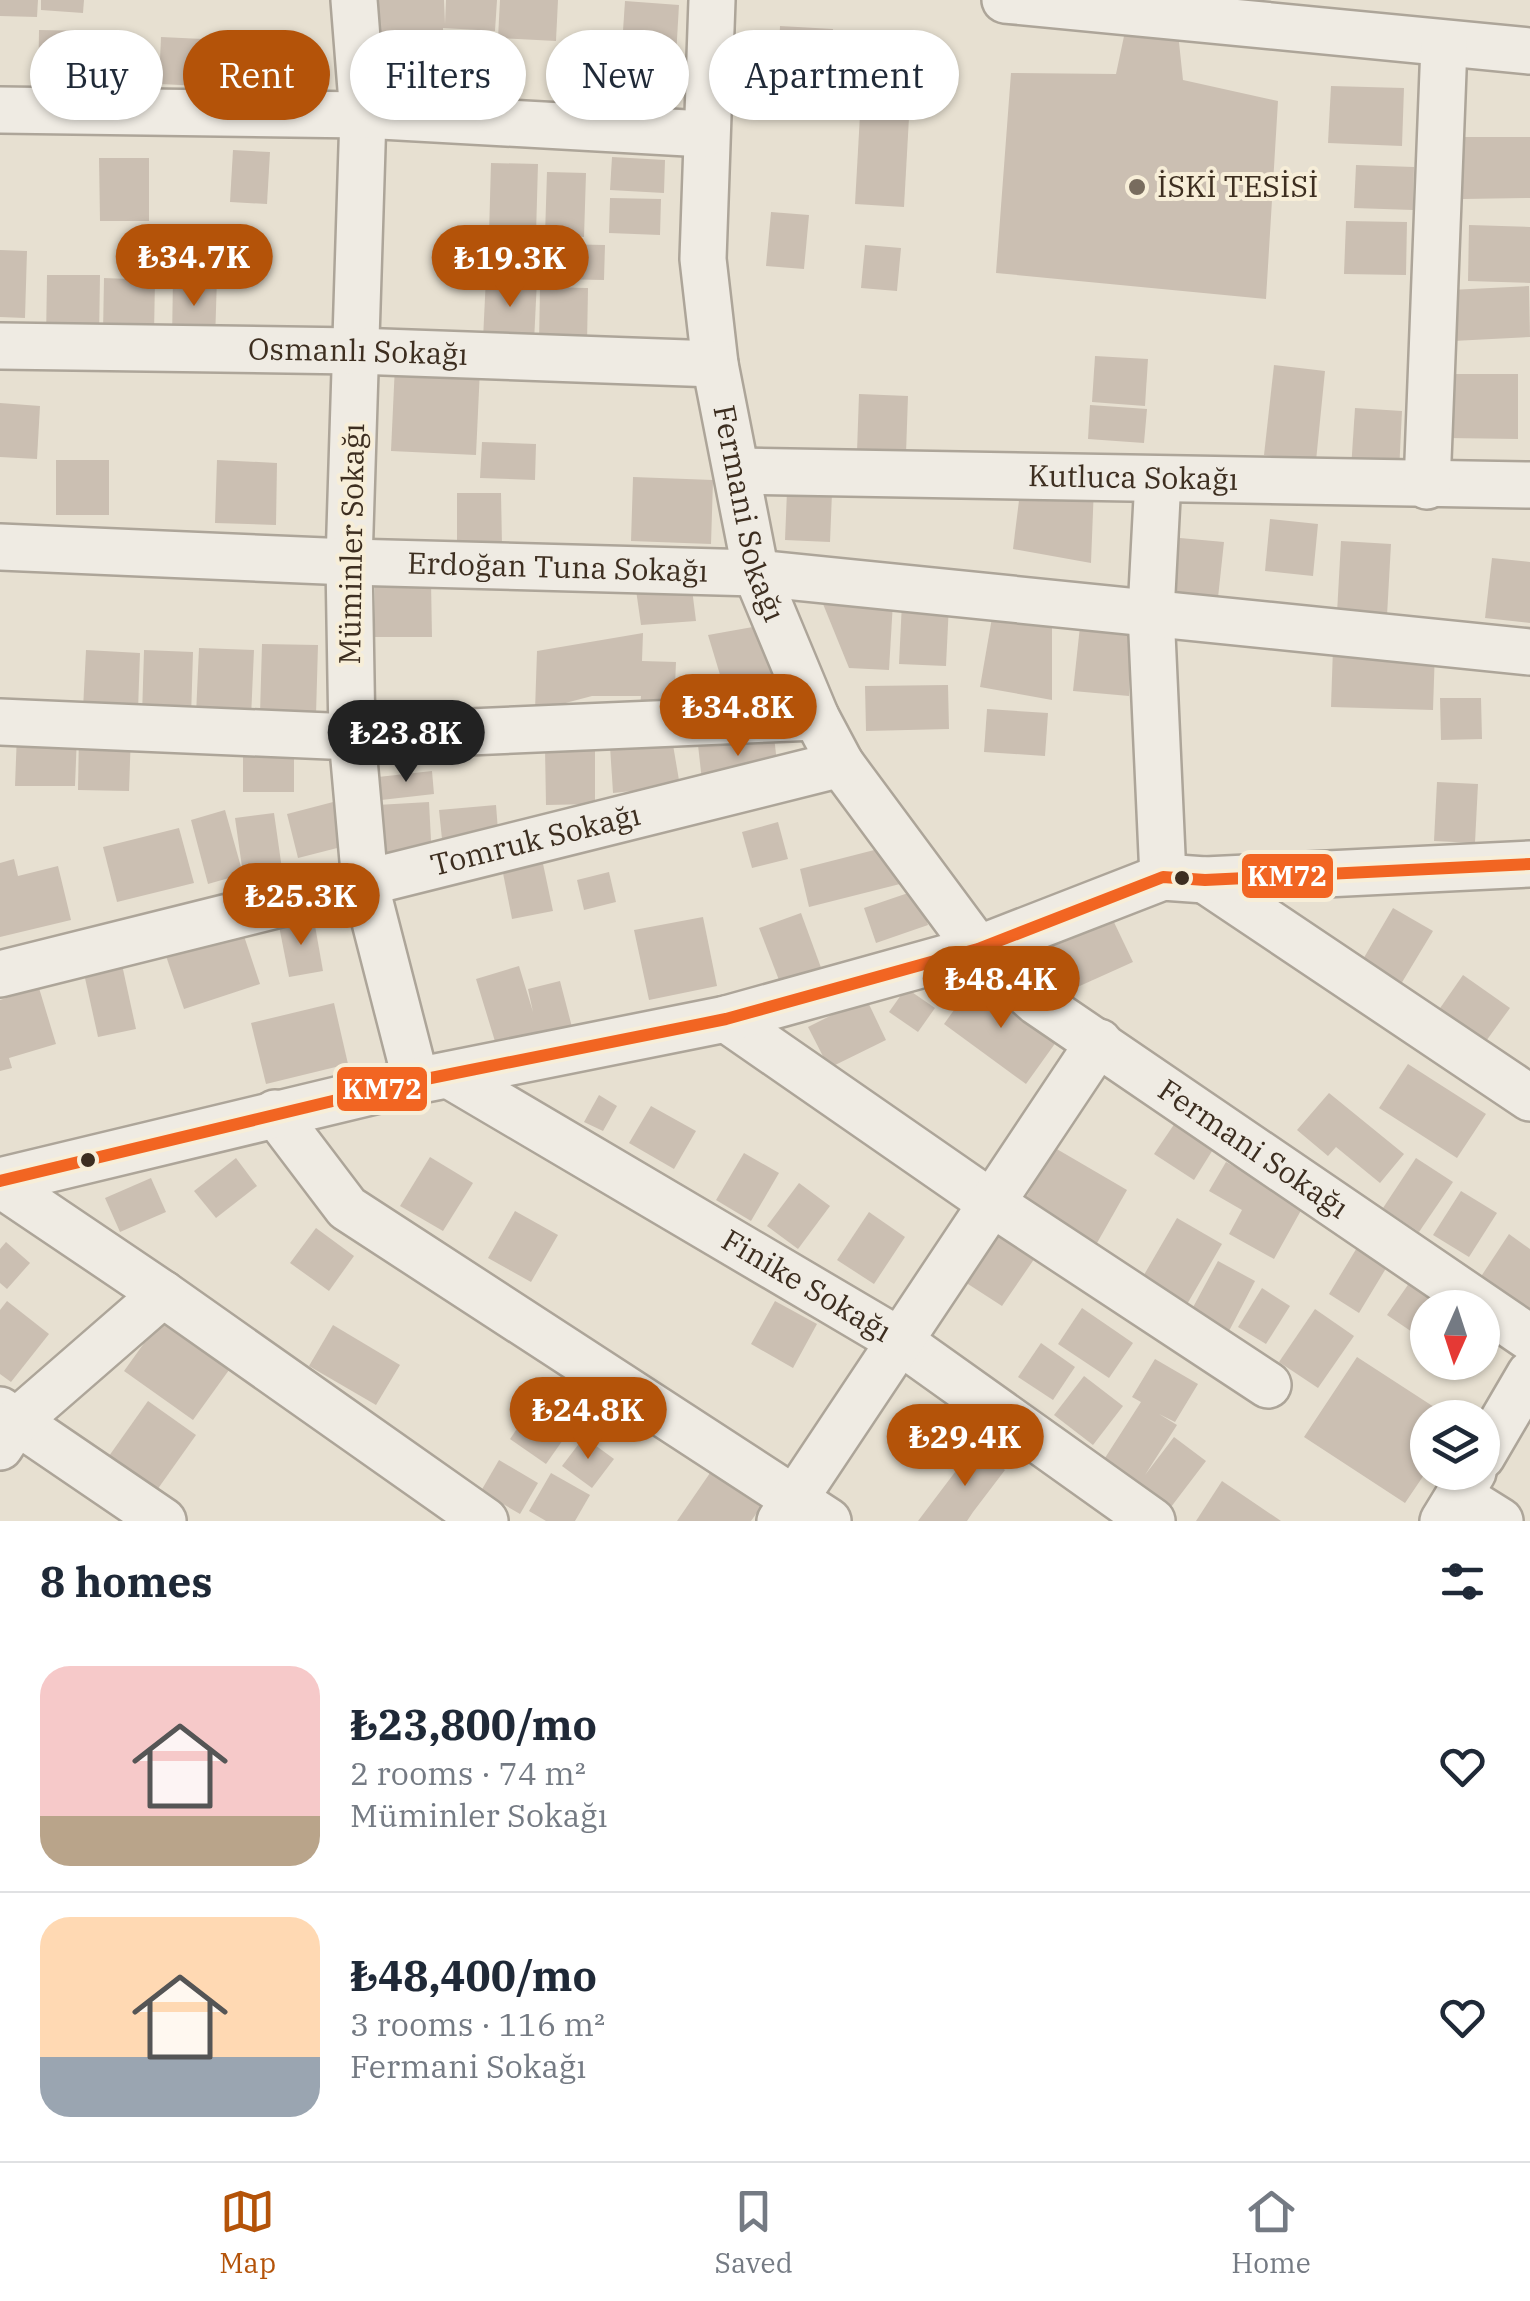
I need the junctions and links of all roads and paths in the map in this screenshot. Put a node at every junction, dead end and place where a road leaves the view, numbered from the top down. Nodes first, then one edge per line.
1 (354, 0) edge
2 (712, 0) edge
3 (1005, 0) edge
4 (356, 30) edge
5 (1444, 45) junction
6 (1530, 51) edge
7 (0, 110) edge
8 (350, 115) edge
9 (363, 120) edge
10 (453, 120) edge
11 (705, 134) junction
12 (0, 346) edge
13 (355, 351) junction
14 (716, 364) junction
15 (738, 471) junction
16 (1158, 479) junction
17 (1530, 485) edge
18 (1427, 486) junction
19 (0, 548) edge
20 (348, 562) junction
21 (756, 572) junction
22 (1151, 612) junction
23 (1530, 652) edge
24 (816, 717) junction
25 (0, 722) edge
26 (352, 737) junction
27 (841, 764) junction
28 (1530, 864) edge
29 (1184, 878) junction
30 (365, 883) junction
31 (978, 949) junction
32 (0, 974) edge
33 (726, 1019) junction
34 (1100, 1042) junction
35 (433, 1078) junction
36 (1530, 1098) edge
37 (275, 1113) junction
38 (0, 1182) edge
39 (990, 1202) junction
40 (163, 1294) junction
41 (1530, 1338) edge
42 (898, 1340) junction
43 (1530, 1374) edge
44 (1268, 1385) dead end
45 (1500, 1425) edge
46 (6, 1426) edge
47 (1458, 1496) edge
48 (801, 1513) edge
49 (1152, 1520) edge
50 (163, 1521) edge
51 (485, 1521) edge
52 (1500, 1521) edge

1 - 4 street, Müminler Sokağı
2 - 11 street, Fermani Sokağı
3 - 5 street
5 - 6 street
5 - 18 street
7 - 8 street
9 - 13 street, Müminler Sokağı
10 - 11 street
11 - 14 street, Fermani Sokağı
12 - 13 street, Osmanlı Sokağı
13 - 14 street, Osmanlı Sokağı
13 - 20 street, Müminler Sokağı
14 - 15 street, Fermani Sokağı
15 - 16 street, Kutluca Sokağı
15 - 21 street, Fermani Sokağı
16 - 18 street, Kutluca Sokağı
16 - 22 street
17 - 18 street, Kutluca Sokağı
19 - 20 street, Erdoğan Tuna Sokağı
20 - 21 street, Erdoğan Tuna Sokağı
20 - 26 street, Müminler Sokağı
21 - 22 street, Erdoğan Tuna Sokağı
21 - 24 street, Fermani Sokağı
22 - 23 street, Erdoğan Tuna Sokağı
22 - 29 street
24 - 26 street
24 - 27 street, Fermani Sokağı
25 - 26 street
26 - 30 street, Müminler Sokağı
27 - 30 street, Tomruk Sokağı
27 - 31 street, Fermani Sokağı
28 - 29 street
29 - 31 street
29 - 36 street
30 - 32 street, Tomruk Sokağı
30 - 35 street, Müminler Sokağı
31 - 33 street
31 - 34 street, Fermani Sokağı
33 - 35 street
33 - 39 street
34 - 39 street
34 - 41 street, Fermani Sokağı
35 - 37 street
35 - 42 street, Finike Sokağı
37 - 38 street
37 - 48 street
38 - 40 street
39 - 42 street
39 - 44 street
40 - 46 street
40 - 51 street
42 - 48 street
42 - 49 street, Finike Sokağı
43 - 45 street
46 - 50 street
47 - 52 street

